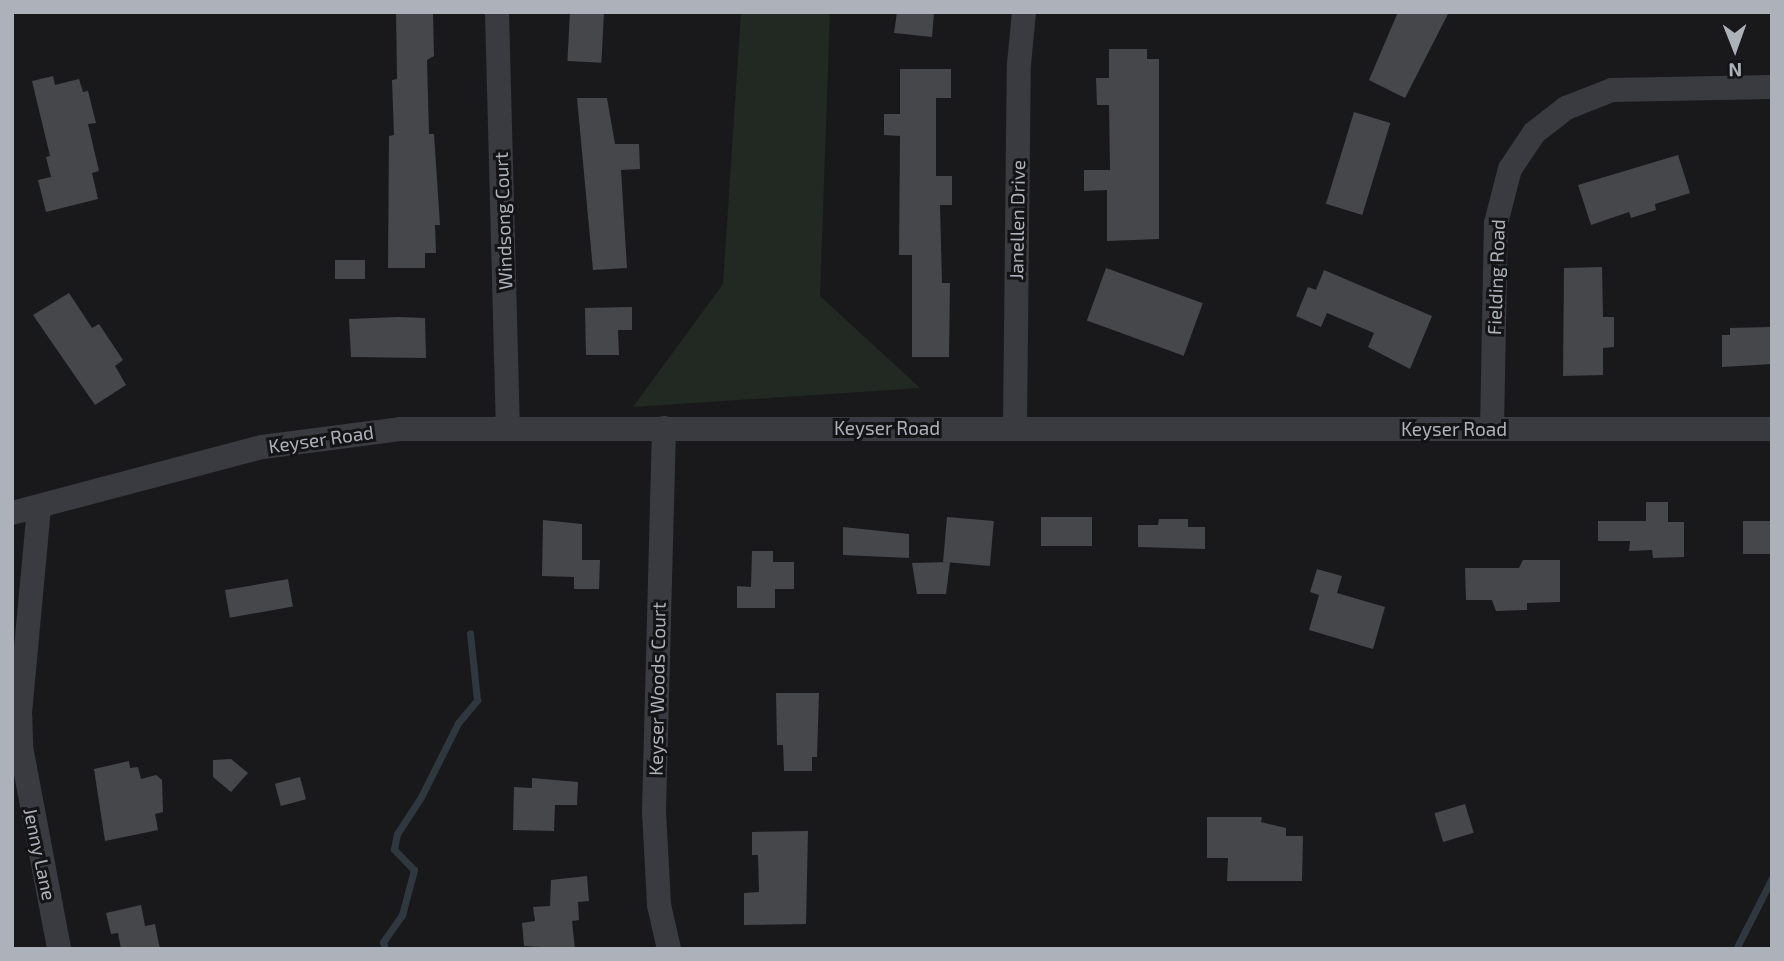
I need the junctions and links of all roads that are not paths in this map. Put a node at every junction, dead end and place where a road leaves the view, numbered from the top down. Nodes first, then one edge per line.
1 (497, 12) edge
2 (1024, 12) edge
3 (1772, 87) edge
4 (1015, 427) junction
5 (664, 428) junction
6 (508, 429) junction
7 (1492, 429) junction
8 (1772, 429) edge
9 (39, 508) junction
10 (12, 513) edge
11 (59, 949) edge
12 (669, 949) edge

1 - 6 street, Windsong Court
2 - 4 street, Janellen Drive
3 - 7 street, Fielding Road
4 - 5 street, Keyser Road
4 - 7 street, Keyser Road
5 - 6 street, Keyser Road
5 - 12 street, Keyser Woods Court
6 - 9 street, Keyser Road
7 - 8 street, Keyser Road
9 - 10 street, Keyser Road
9 - 11 street, Jenny Lane

